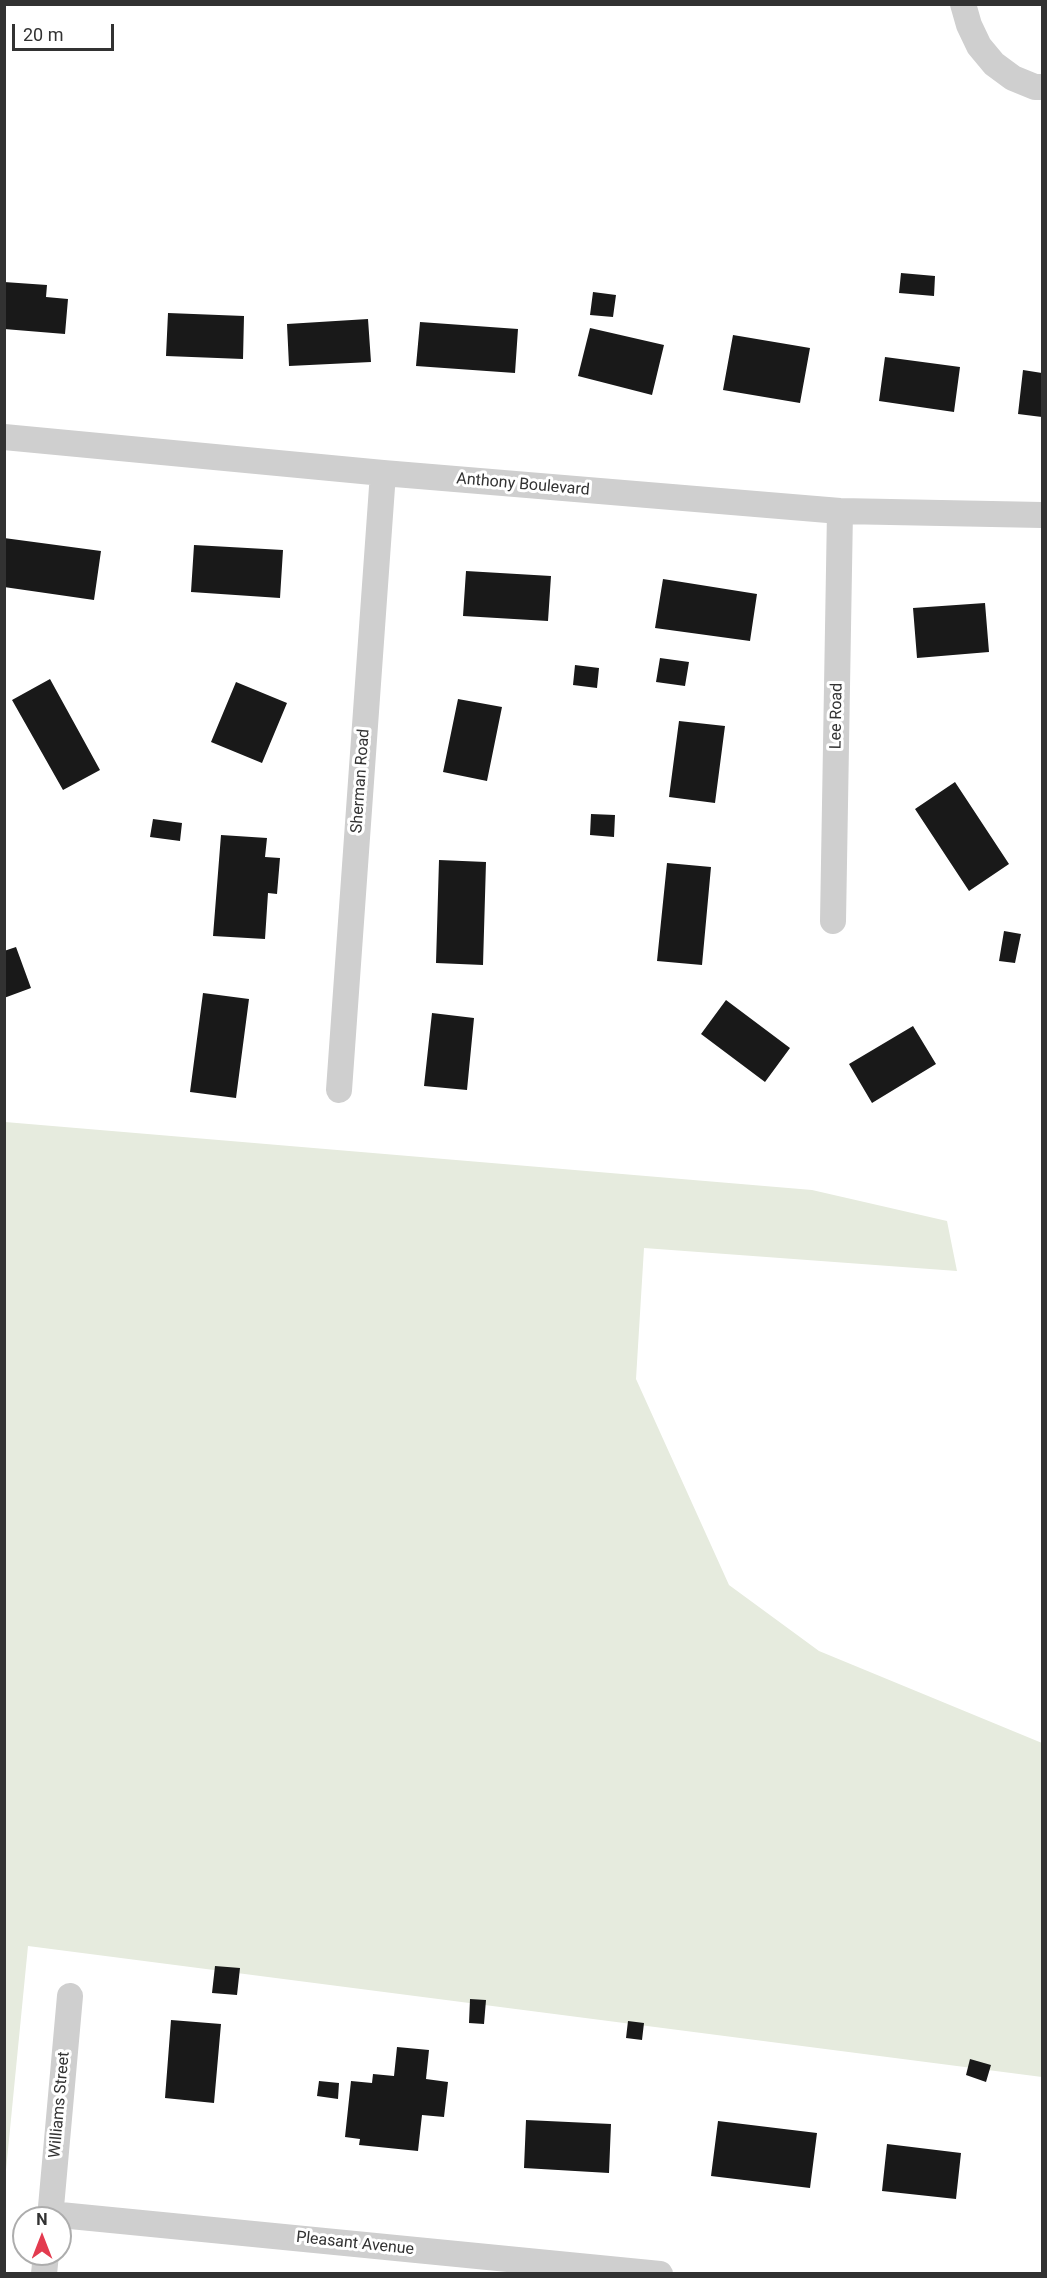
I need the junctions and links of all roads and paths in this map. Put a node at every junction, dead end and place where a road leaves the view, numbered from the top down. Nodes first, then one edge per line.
1 (963, 4) edge
2 (1042, 87) edge
3 (4, 437) edge
4 (383, 473) junction
5 (840, 511) junction
6 (1042, 515) edge
7 (833, 921) dead end
8 (339, 1090) dead end
9 (70, 1996) dead end
10 (51, 2206) edge
11 (72, 2218) edge
12 (660, 2274) edge

1 - 2 street
3 - 4 street, Anthony Boulevard
4 - 5 street, Anthony Boulevard
4 - 8 street, Sherman Road
5 - 6 street, Anthony Boulevard
5 - 7 street, Lee Road
9 - 10 street, Williams Street
11 - 12 street, Pleasant Avenue

